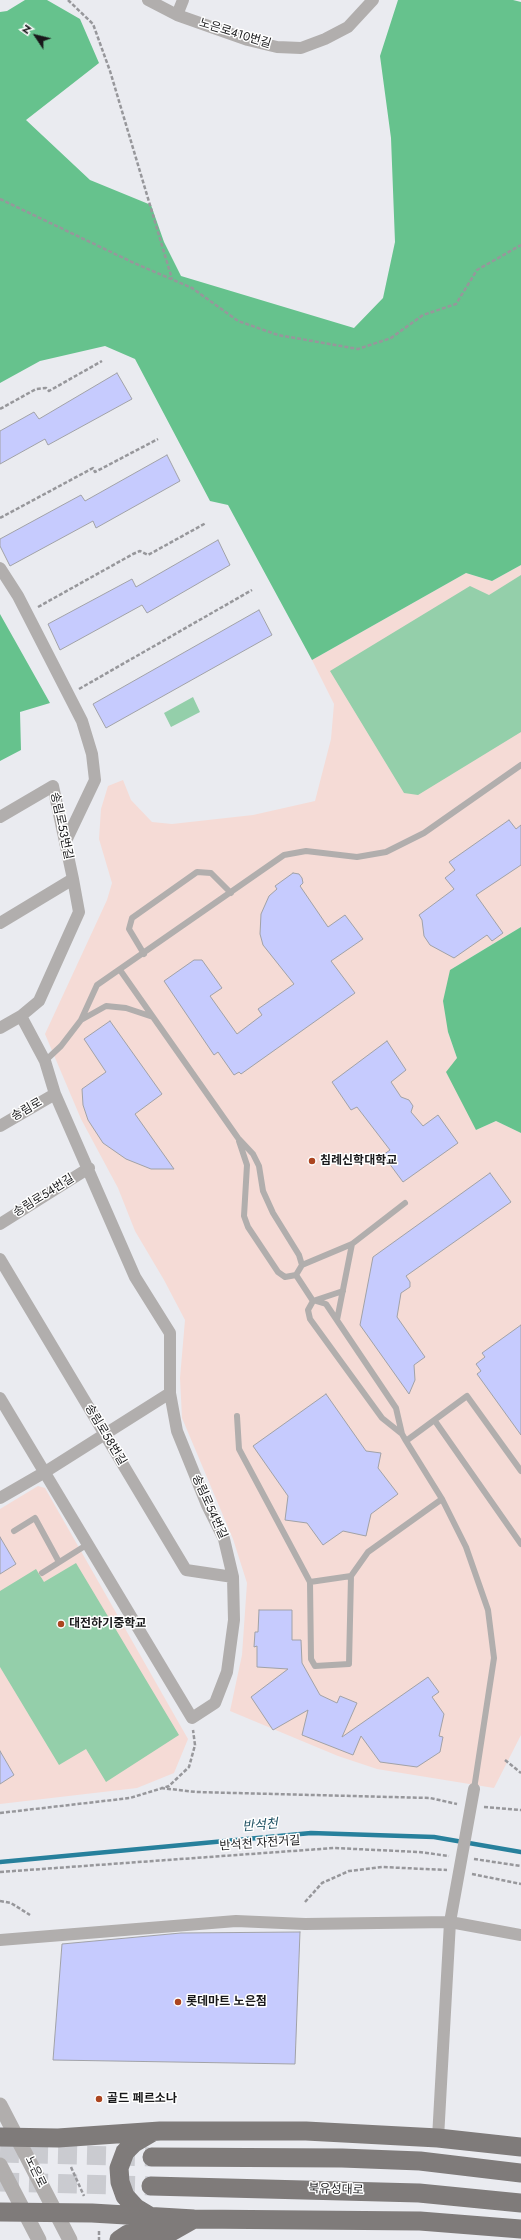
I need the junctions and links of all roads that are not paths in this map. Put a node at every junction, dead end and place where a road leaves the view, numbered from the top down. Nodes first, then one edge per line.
1 (148, 0) edge
2 (183, 0) edge
3 (373, 0) edge
4 (177, 15) junction
5 (0, 568) edge
6 (521, 765) edge
7 (0, 816) edge
8 (65, 843) junction
9 (73, 879) junction
10 (231, 893) junction
11 (0, 923) edge
12 (144, 954) junction
13 (120, 970) junction
14 (21, 1016) junction
15 (153, 1017) junction
16 (81, 1020) junction
17 (0, 1028) edge
18 (45, 1061) junction
19 (55, 1094) junction
20 (0, 1126) edge
21 (238, 1138) junction
22 (89, 1168) junction
23 (405, 1202) dead end
24 (0, 1224) edge
25 (352, 1244) junction
26 (0, 1259) edge
27 (302, 1265) junction
28 (296, 1275) junction
29 (343, 1291) junction
30 (313, 1301) junction
31 (337, 1320) junction
32 (170, 1393) junction
33 (0, 1398) edge
34 (237, 1416) dead end
35 (435, 1421) junction
36 (402, 1434) junction
37 (104, 1435) junction
38 (406, 1441) junction
39 (521, 1471) edge
40 (45, 1472) junction
41 (0, 1498) edge
42 (442, 1499) junction
43 (14, 1531) dead end
44 (88, 1544) junction
45 (521, 1544) edge
46 (59, 1562) junction
47 (42, 1573) dead end
48 (351, 1576) junction
49 (233, 1577) junction
50 (310, 1582) junction
51 (474, 1789) joint
52 (450, 1922) junction
53 (521, 1934) edge
54 (0, 1940) edge
55 (0, 2105) edge
56 (160, 2131) junction
57 (0, 2137) edge
58 (19, 2138) junction
59 (438, 2138) junction
60 (521, 2147) edge
61 (152, 2158) tunnel mouth
62 (0, 2165) edge
63 (521, 2173) edge
64 (151, 2186) tunnel mouth
65 (521, 2203) edge
66 (0, 2212) edge
67 (24, 2212) junction
68 (54, 2212) junction
69 (151, 2217) junction
70 (194, 2219) junction
71 (519, 2229) edge
72 (39, 2240) edge
73 (70, 2240) edge
74 (119, 2240) edge

1 - 4 street, 노은로410번길
2 - 4 street
3 - 4 street, 노은로410번길
5 - 8 street
6 - 10 lane
7 - 8 street, 송림로53번길
8 - 9 street, 송림로53번길
9 - 11 street
9 - 14 street, 송림로53번길
10 - 12 lane
10 - 12 lane
12 - 13 lane
13 - 15 lane
13 - 16 lane
14 - 17 street, 송림로53번길
14 - 18 street
15 - 16 lane
15 - 21 lane
16 - 18 lane
18 - 19 street
19 - 20 street, 송림로
19 - 22 street, 송림로54번길
21 - 27 lane
21 - 28 lane
22 - 24 street, 송림로54번길
22 - 32 street, 송림로54번길
23 - 25 lane
25 - 27 lane
25 - 29 lane
26 - 37 street, 송림로58번길
27 - 28 lane
28 - 30 lane
29 - 30 lane
29 - 31 lane
30 - 31 lane
30 - 36 lane
31 - 36 lane
32 - 37 street
32 - 49 street, 송림로54번길
33 - 40 street
34 - 50 lane
35 - 38 lane
35 - 39 lane
35 - 45 lane
36 - 38 lane
37 - 40 street
37 - 49 street, 송림로58번길
38 - 42 lane
40 - 41 street
40 - 44 street
42 - 48 lane
42 - 51 lane
43 - 46 lane
44 - 46 lane
44 - 49 street, 송림로54번길
46 - 47 lane
48 - 50 lane
48 - 50 lane
51 - 52 street
52 - 53 street
52 - 54 street
52 - 59 street
55 - 58 street, 노은로
56 - 58 main road
56 - 59 main road
56 - 69 main road
57 - 58 main road
58 - 68 street, 노은로
59 - 60 main road
61 - 63 main road
62 - 67 street
64 - 65 main road, 북유성대로
66 - 67 main road
67 - 68 main road
67 - 72 street
68 - 69 main road
68 - 73 street, 노은로
69 - 70 main road
70 - 71 main road
70 - 74 main road

